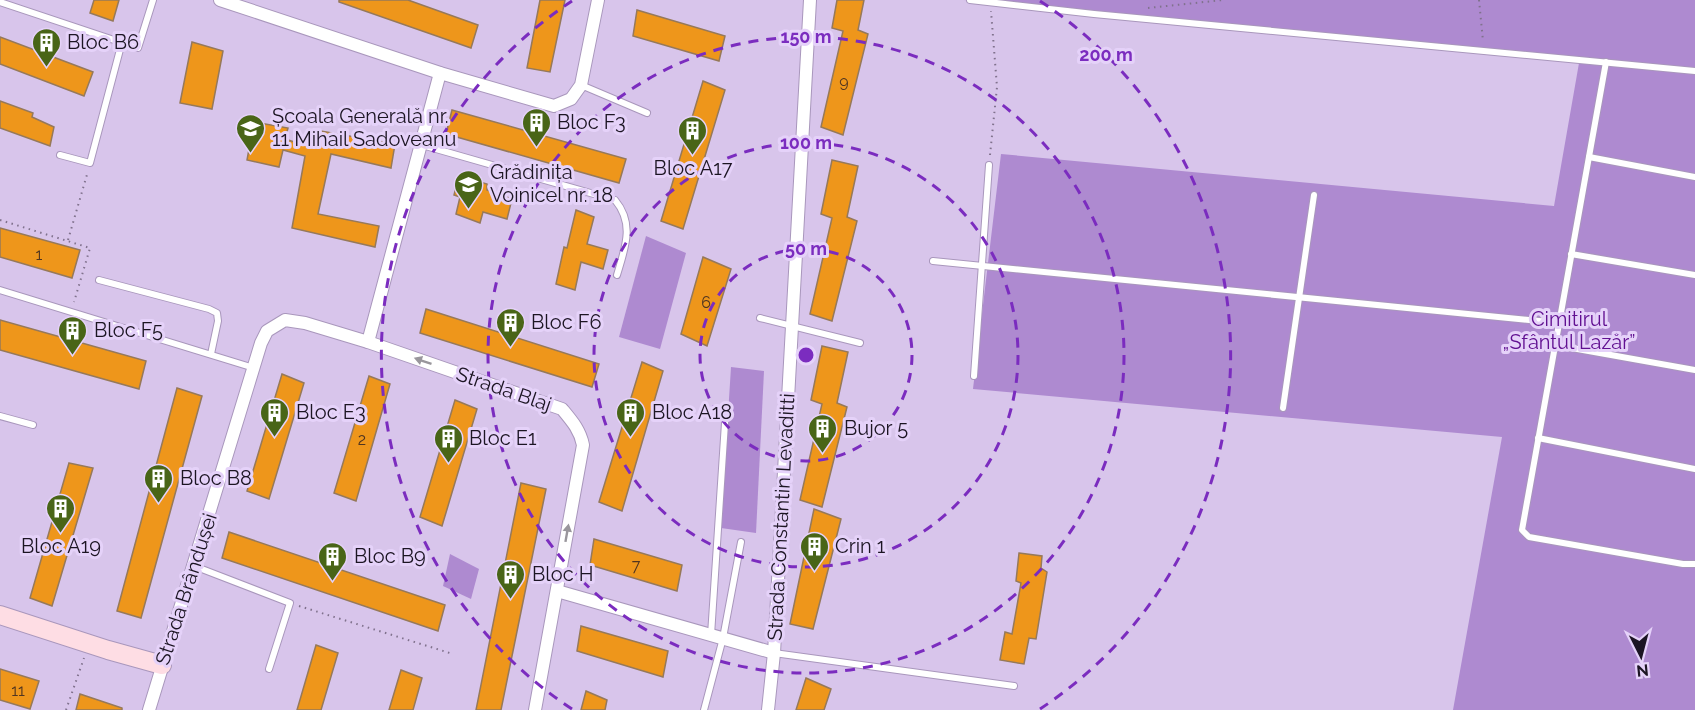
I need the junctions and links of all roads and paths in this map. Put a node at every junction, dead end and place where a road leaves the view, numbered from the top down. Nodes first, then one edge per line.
1 (153, 0) edge
2 (220, 0) edge
3 (597, 0) edge
4 (810, 0) edge
5 (970, 0) edge
6 (1223, 0) edge
7 (1479, 0) edge
8 (0, 2) edge
9 (991, 2) junction
10 (1141, 9) dead end
11 (123, 42) junction
12 (1484, 50) junction
13 (1606, 62) junction
14 (1695, 71) edge
15 (440, 73) junction
16 (581, 85) junction
17 (646, 113) dead end
18 (422, 145) junction
19 (60, 154) dead end
20 (1589, 157) junction
21 (90, 164) junction
22 (989, 165) joint
23 (1695, 177) edge
24 (1314, 195) dead end
25 (0, 220) edge
26 (68, 240) junction
27 (1571, 254) junction
28 (933, 261) dead end
29 (981, 266) junction
30 (617, 274) dead end
31 (1695, 275) edge
32 (99, 280) dead end
33 (0, 290) edge
34 (1299, 297) junction
35 (72, 311) junction
36 (760, 318) dead end
37 (1559, 322) junction
38 (792, 325) junction
39 (267, 332) joint
40 (368, 342) junction
41 (860, 343) dead end
42 (1555, 345) junction
43 (211, 354) junction
44 (255, 368) junction
45 (1695, 370) edge
46 (974, 376) dead end
47 (1283, 408) dead end
48 (0, 416) edge
49 (725, 423) dead end
50 (33, 425) dead end
51 (1538, 438) junction
52 (1695, 469) edge
53 (741, 542) dead end
54 (1695, 564) edge
55 (194, 566) junction
56 (557, 591) junction
57 (290, 603) junction
58 (0, 615) edge
59 (717, 637) junction
60 (89, 644) junction
61 (774, 653) junction
62 (453, 654) dead end
63 (162, 665) junction
64 (269, 669) dead end
65 (1014, 686) dead end
66 (66, 710) edge
67 (149, 710) edge
68 (535, 710) edge
69 (704, 710) edge
70 (768, 710) edge

1 - 11 lane
2 - 15 street
3 - 16 street
4 - 38 street, Strada Constantin Levaditti
5 - 9 lane
6 - 10 path
7 - 12 path
8 - 11 lane
9 - 12 lane
9 - 22 path
11 - 21 lane
12 - 13 lane
13 - 14 lane
13 - 20 lane
15 - 16 street
15 - 18 street
16 - 17 lane
18 - 30 lane
18 - 40 street
19 - 21 lane
20 - 23 lane
20 - 27 lane
21 - 26 path
22 - 29 lane
24 - 34 lane
25 - 26 path
26 - 35 path
27 - 31 lane
27 - 37 lane
28 - 29 lane
29 - 34 lane
29 - 46 lane
32 - 43 lane
33 - 35 lane
34 - 37 lane
34 - 47 lane
35 - 43 lane
36 - 38 lane
37 - 42 lane
38 - 41 lane
38 - 61 street, Strada Constantin Levaditti
39 - 40 street, Strada Blaj
39 - 44 street, Strada Brândușei
56 -> 40 street, Strada Blaj
42 - 45 lane
42 - 51 lane
43 - 44 lane
44 - 55 street, Strada Brândușei
48 - 50 lane
49 - 59 lane
51 - 52 lane
51 - 54 lane
53 - 59 lane
55 - 57 lane
55 - 63 street, Strada Brândușei
56 - 59 street
56 - 68 street, Strada Blaj
57 - 62 path
57 - 64 lane
58 - 60 street
59 - 61 street
59 - 69 lane
60 - 63 street
60 - 66 path
61 - 65 lane
61 - 70 street, Strada Constantin Levaditti
63 - 67 street, Strada Brândușei

